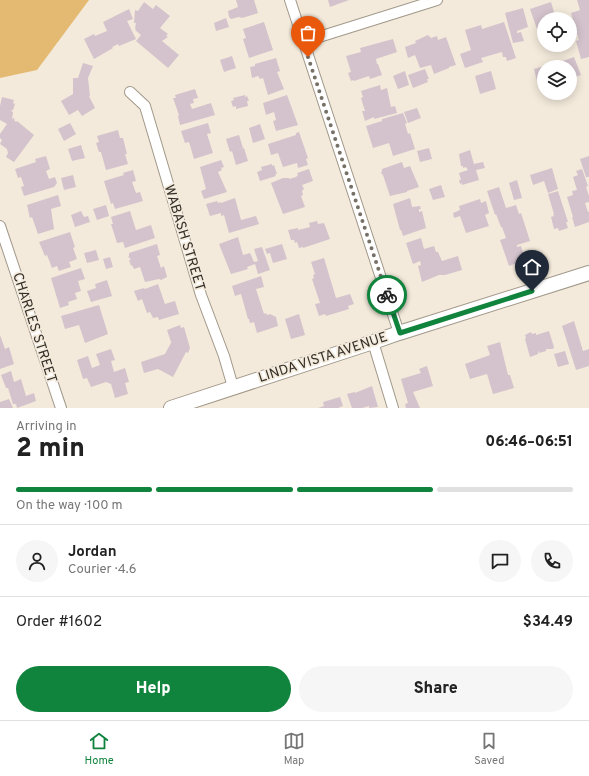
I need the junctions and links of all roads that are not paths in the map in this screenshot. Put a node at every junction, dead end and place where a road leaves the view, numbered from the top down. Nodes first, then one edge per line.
1 (290, 0) edge
2 (437, 0) edge
3 (303, 42) junction
4 (130, 92) dead end
5 (0, 226) edge
6 (589, 273) edge
7 (400, 333) junction
8 (373, 342) junction
9 (232, 387) junction
10 (202, 403) edge
11 (61, 408) edge
12 (171, 408) edge
13 (393, 408) edge

1 - 3 street
2 - 3 street
3 - 7 street
4 - 9 street, WABASH STREET
5 - 11 street, CHARLES STREET
6 - 7 main road, LINDA VISTA AVENUE
7 - 8 main road, LINDA VISTA AVENUE
8 - 9 main road, LINDA VISTA AVENUE
8 - 13 street
9 - 10 main road, LINDA VISTA AVENUE
10 - 12 main road, LINDA VISTA AVENUE

